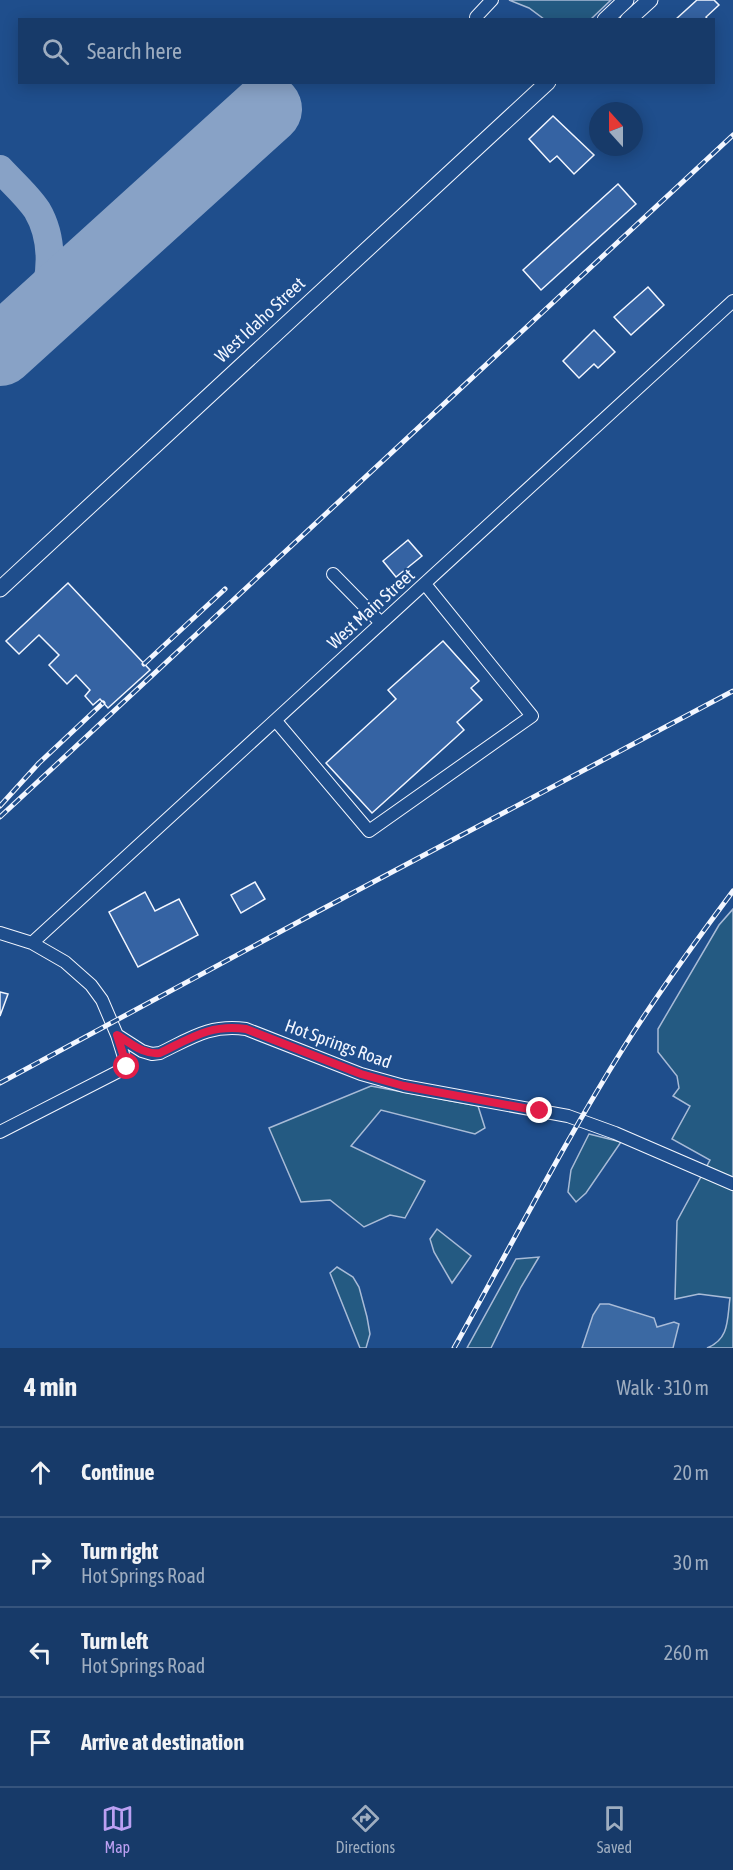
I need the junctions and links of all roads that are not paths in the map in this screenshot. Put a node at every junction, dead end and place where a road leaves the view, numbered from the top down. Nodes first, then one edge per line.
1 (492, 0) edge
2 (624, 0) edge
3 (650, 0) edge
4 (476, 17) dead end
5 (608, 17) edge
6 (630, 18) edge
7 (546, 84) edge
8 (733, 301) edge
9 (333, 574) dead end
10 (425, 584) junction
11 (0, 589) edge
12 (381, 623) junction
13 (276, 721) junction
14 (0, 933) edge
15 (32, 943) junction
16 (117, 1035) junction
17 (0, 1132) edge
18 (733, 1184) edge

1 - 4 street
2 - 5 main road
3 - 6 main road
7 - 11 main road, West Idaho Street
8 - 10 street, West Main Street
9 - 12 street
10 - 12 street, West Main Street
10 - 13 street
12 - 13 street, West Main Street
13 - 15 street, West Main Street
14 - 15 street
15 - 16 street
16 - 17 street
16 - 18 street, Hot Springs Road

